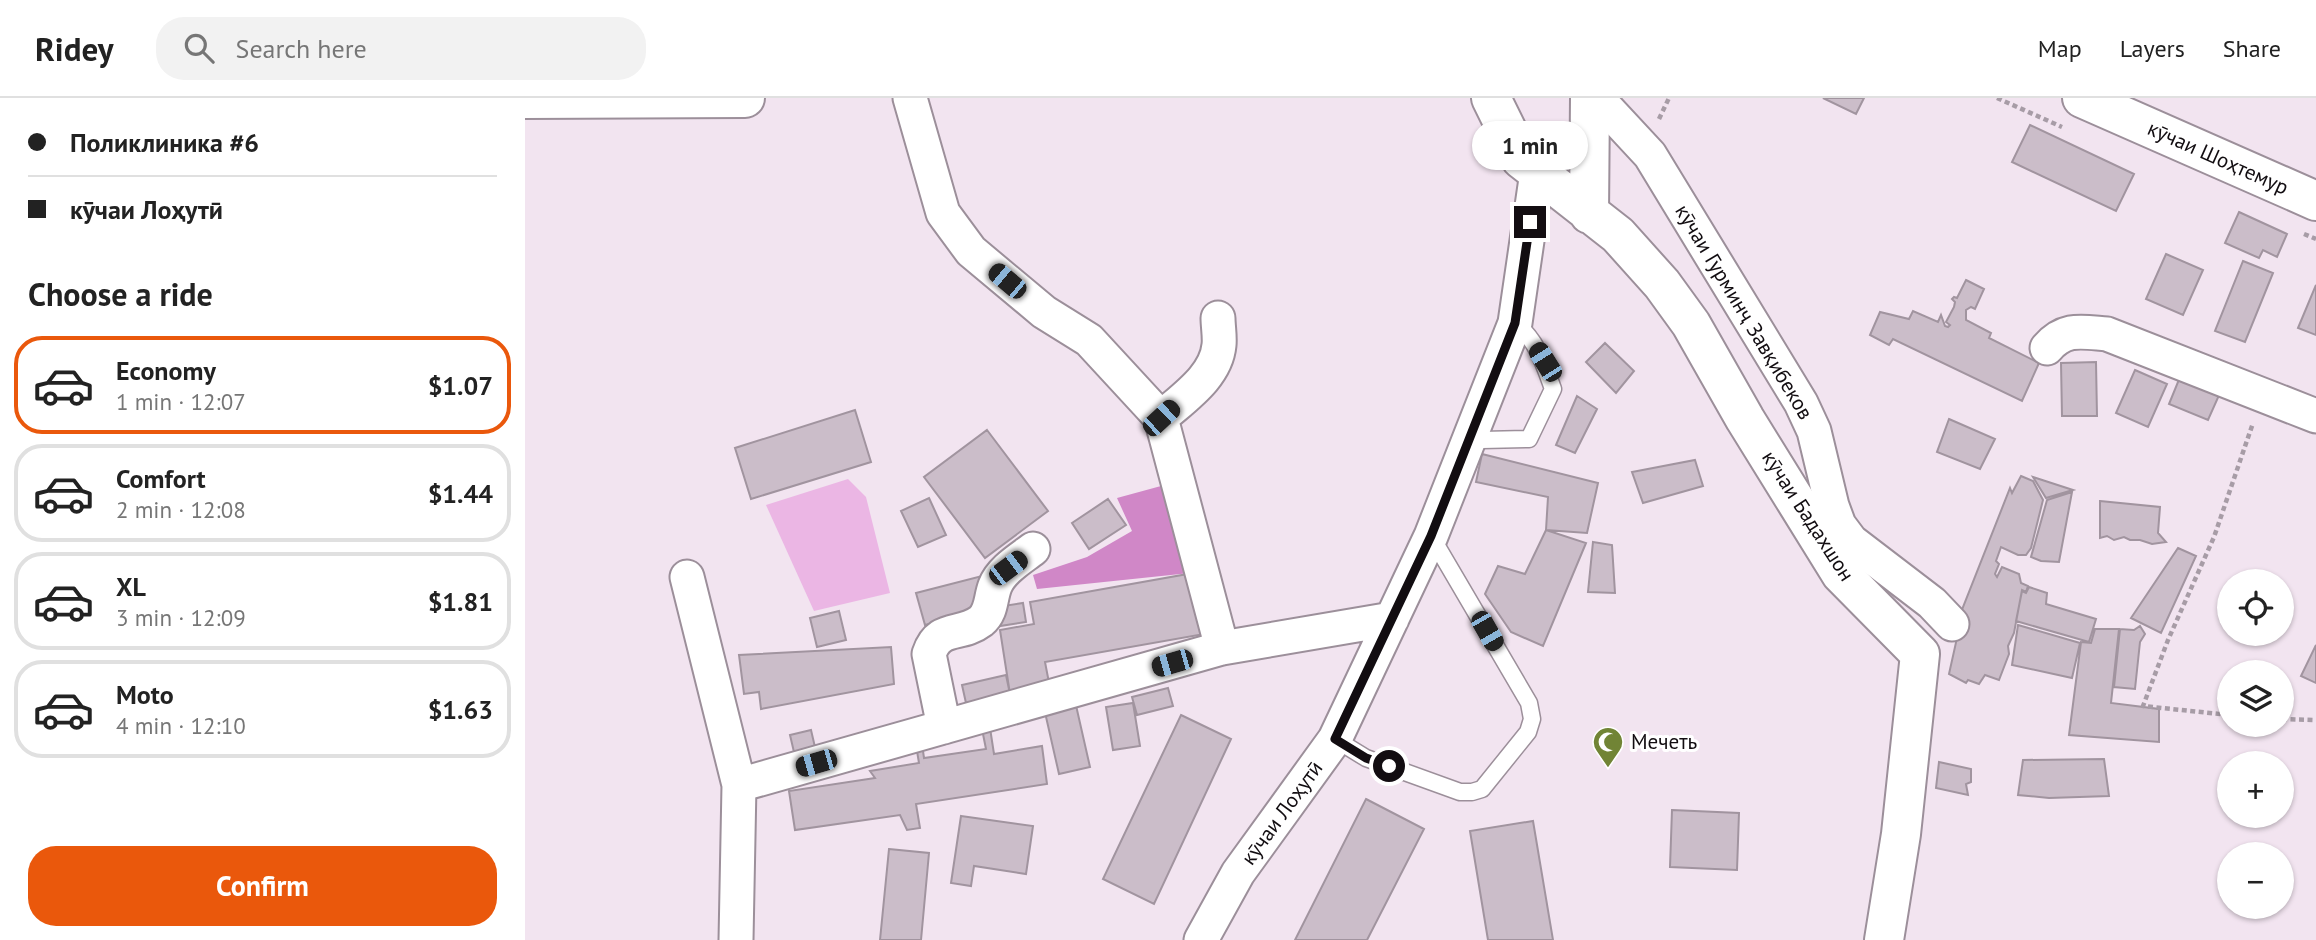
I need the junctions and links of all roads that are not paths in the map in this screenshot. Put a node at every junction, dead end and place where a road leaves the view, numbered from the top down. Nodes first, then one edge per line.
1 (745, 98) edge
2 (910, 98) edge
3 (1492, 98) edge
4 (1590, 98) edge
5 (1597, 98) edge
6 (2082, 98) edge
7 (525, 99) edge
8 (598, 99) edge
9 (1537, 172) junction
10 (2316, 201) edge
11 (1604, 225) junction
12 (1218, 318) dead end
13 (1515, 323) junction
14 (2047, 348) dead end
15 (2316, 416) edge
16 (1161, 418) junction
17 (1471, 437) junction
18 (1431, 536) junction
19 (1034, 549) dead end
20 (687, 577) dead end
21 (1392, 618) junction
22 (1952, 624) dead end
23 (1222, 648) junction
24 (944, 727) junction
25 (1335, 739) junction
26 (739, 785) junction
27 (736, 940) edge
28 (1201, 940) edge
29 (1884, 940) edge

1 - 8 main road
2 - 16 street
3 - 9 main road, кӯчаи Бадахшон
4 - 11 main road
5 - 22 street, кӯчаи Гурминҷ Завқибеков
6 - 10 main road, кӯчаи Шоҳтемур
7 - 8 main road
9 - 11 main road, кӯчаи Бадахшон
9 - 13 street, кӯчаи Лоҳутӣ
11 - 29 main road, кӯчаи Бадахшон
12 - 16 street
13 - 17 street, кӯчаи Лоҳутӣ
13 - 17 lane
14 - 15 street
16 - 23 street
17 - 18 street, кӯчаи Лоҳутӣ
18 - 21 street, кӯчаи Лоҳутӣ
18 - 25 lane
19 - 24 street
20 - 26 street
21 - 23 street
21 - 25 street, кӯчаи Лоҳутӣ
23 - 24 street
24 - 26 street
25 - 28 street, кӯчаи Лоҳутӣ
26 - 27 street

